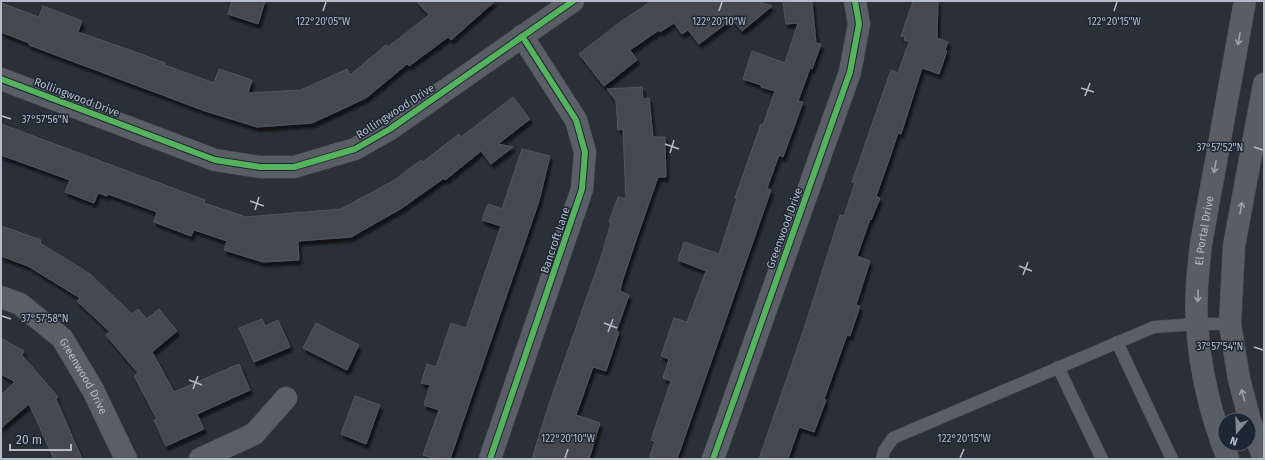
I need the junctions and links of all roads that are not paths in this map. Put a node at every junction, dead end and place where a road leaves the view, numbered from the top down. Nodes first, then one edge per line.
1 (573, 1) edge
2 (855, 1) edge
3 (1245, 1) edge
4 (522, 36) junction
5 (1, 79) edge
6 (1264, 84) edge
7 (1, 297) edge
8 (1197, 324) junction
9 (1230, 324) junction
10 (1117, 342) junction
11 (1058, 367) junction
12 (286, 398) dead end
13 (126, 459) edge
14 (200, 459) edge
15 (490, 459) edge
16 (713, 459) edge
17 (882, 459) edge
18 (1102, 459) edge
19 (1172, 459) edge
20 (1228, 459) edge
21 (1264, 459) edge

1 - 4 main road, Rollingwood Drive
2 - 16 street, Greenwood Drive
3 -> 8 main road, El Portal Drive
4 - 5 main road, Rollingwood Drive
4 - 15 street, Bancroft Lane
9 -> 6 main road
7 - 13 street, Greenwood Drive
8 - 9 lane
8 - 10 lane
8 - 20 main road, El Portal Drive
21 -> 9 main road
10 - 11 lane
10 - 19 lane
11 - 17 lane
11 - 18 lane
12 - 14 street

